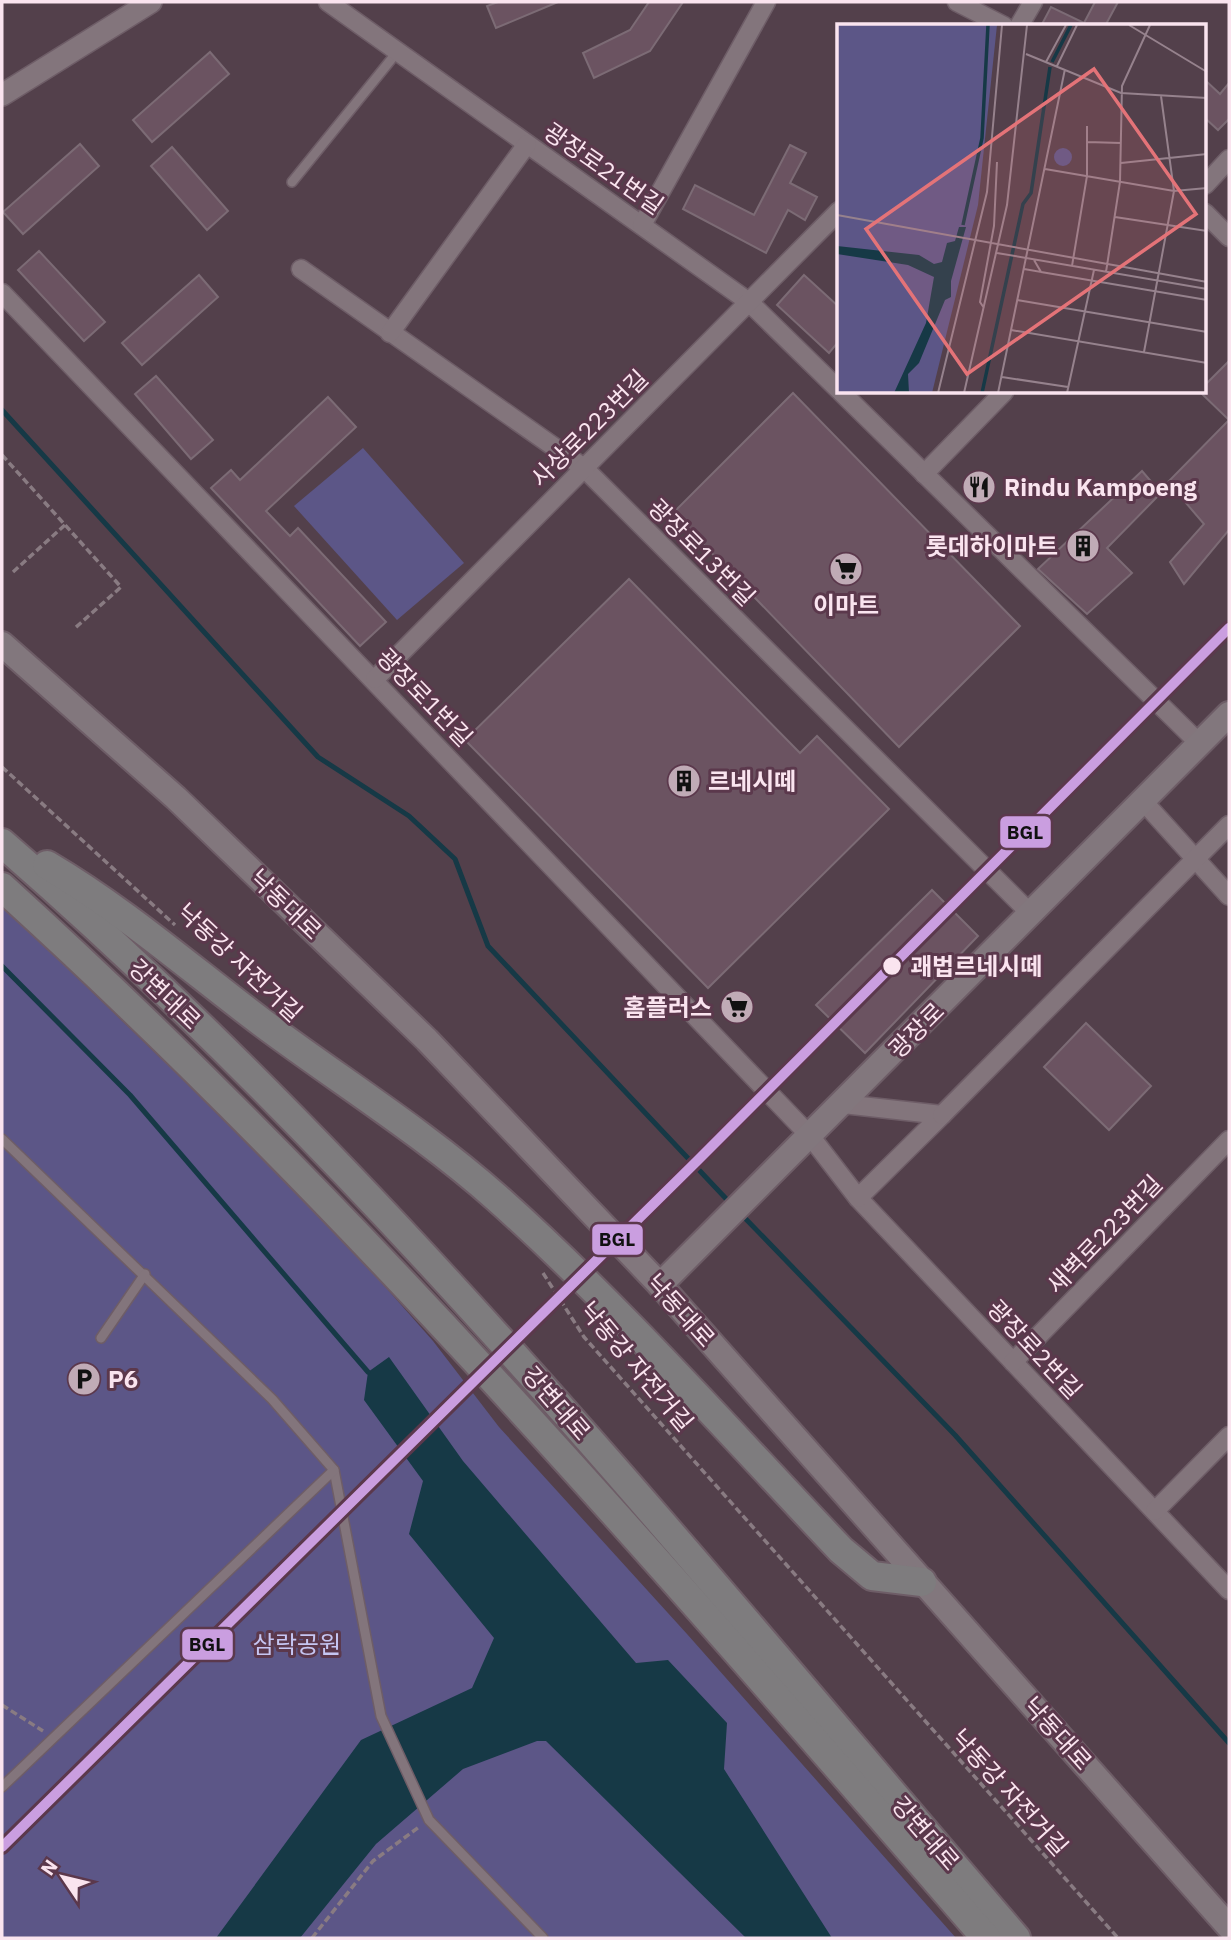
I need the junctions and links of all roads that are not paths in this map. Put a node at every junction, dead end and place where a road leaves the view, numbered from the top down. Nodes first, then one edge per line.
1 (151, 2) edge
2 (328, 2) edge
3 (766, 2) edge
4 (957, 2) edge
5 (1033, 2) edge
6 (1000, 24) edge
7 (1020, 24) edge
8 (398, 51) junction
9 (2, 95) edge
10 (527, 144) junction
11 (1229, 159) edge
12 (292, 182) dead end
13 (1206, 184) edge
14 (837, 213) edge
15 (1206, 215) edge
16 (642, 225) junction
17 (1229, 237) edge
18 (301, 269) dead end
19 (2, 293) edge
20 (749, 302) junction
21 (390, 332) junction
22 (837, 388) edge
23 (843, 394) edge
24 (1002, 394) edge
25 (584, 468) junction
26 (924, 474) junction
27 (2, 644) edge
28 (375, 679) junction
29 (1229, 714) edge
30 (1200, 744) junction
31 (1143, 802) junction
32 (1229, 825) edge
33 (2, 841) edge
34 (1195, 859) junction
35 (2, 887) edge
36 (1229, 896) edge
37 (1031, 914) junction
38 (844, 1104) junction
39 (942, 1115) junction
40 (2, 1139) edge
41 (1229, 1140) edge
42 (804, 1144) junction
43 (859, 1198) junction
44 (145, 1274) junction
45 (660, 1285) junction
46 (101, 1338) dead end
47 (1013, 1362) junction
48 (1229, 1436) edge
49 (334, 1470) junction
50 (1155, 1511) junction
51 (922, 1582) junction
52 (1229, 1590) edge
53 (2, 1787) edge
54 (1229, 1927) edge
55 (542, 1938) edge
56 (986, 1938) edge
57 (1016, 1938) edge

1 - 9 street
2 - 8 street, 광장로21번길
3 - 16 street
4 - 6 street
5 - 7 street
8 - 10 street, 광장로21번길
8 - 12 lane
10 - 16 street, 광장로21번길
10 - 21 street
11 - 13 street
14 - 20 street, 사상로223번길
15 - 17 street
16 - 20 street, 광장로21번길
18 - 21 street, 광장로13번길
19 - 28 street, 광장로1번길
20 - 22 street, 광장로21번길
20 - 25 street, 사상로223번길
21 - 25 street, 광장로13번길
23 - 26 street, 광장로21번길
24 - 26 street
25 - 28 street, 사상로223번길
25 - 37 street, 광장로13번길
26 - 30 street, 광장로21번길
27 - 45 main road, 낙동대로
28 - 42 street, 광장로1번길
29 - 30 main road, 광장로
30 - 31 main road, 광장로
31 - 34 street
31 - 37 main road, 광장로
32 - 34 street
33 - 51 highway
33 - 57 highway, 강변대로
34 - 36 street
34 - 39 street
35 - 56 highway, 강변대로
37 - 38 main road, 광장로
38 - 39 street
38 - 42 main road, 광장로
39 - 43 street
40 - 44 lane
41 - 47 street, 새벽로223번길
42 - 43 street, 광장로2번길
42 - 45 main road, 광장로
43 - 47 street, 광장로2번길
44 - 46 lane
44 - 49 lane
45 - 51 main road, 낙동대로
47 - 50 street, 광장로2번길
48 - 50 street
49 - 53 lane
49 - 55 lane
50 - 52 street, 광장로2번길
51 - 54 main road, 낙동대로

